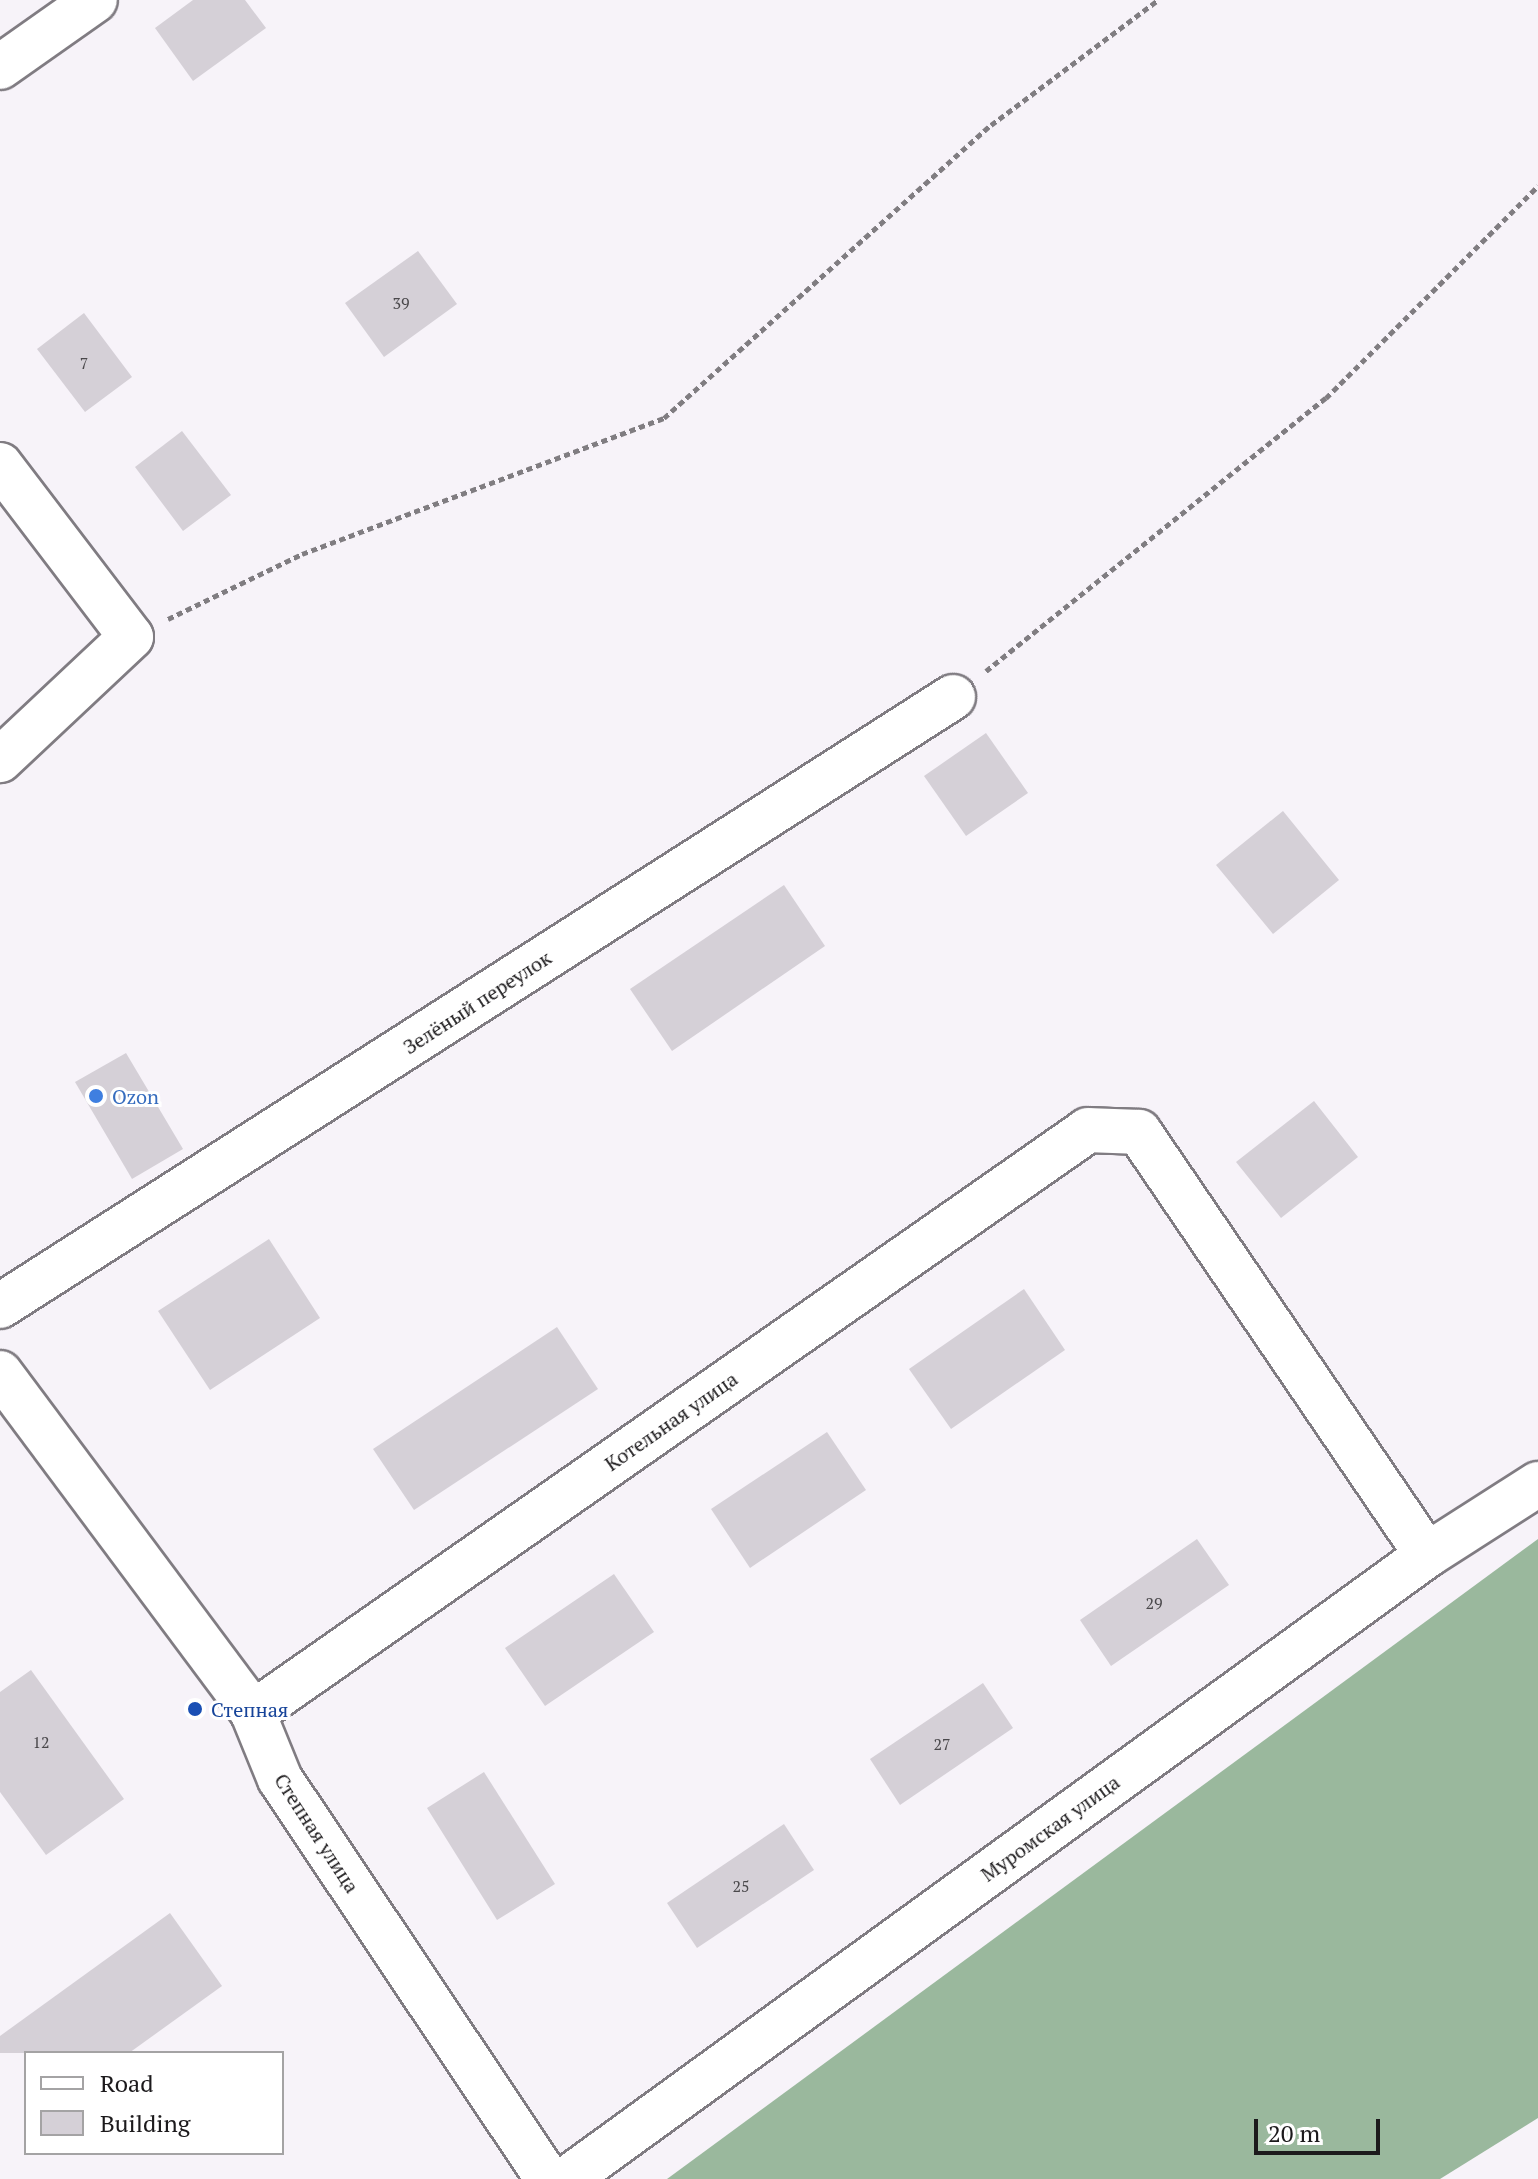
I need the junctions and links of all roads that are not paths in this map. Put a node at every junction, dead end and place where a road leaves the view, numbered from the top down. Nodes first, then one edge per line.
1 (95, 0) edge
2 (0, 67) edge
3 (0, 465) edge
4 (953, 697) road end
5 (0, 760) edge
6 (0, 1306) edge
7 (0, 1373) edge
8 (1538, 1484) edge
9 (1427, 1555) junction
10 (253, 1713) junction
11 (548, 2179) edge
12 (567, 2179) edge

1 - 2 street
3 - 5 street
4 - 6 street, Зелёный переулок
7 - 10 street, Степная улица
8 - 9 street, Муромская улица
9 - 10 street, Котельная улица
9 - 12 street, Муромская улица
10 - 11 street, Степная улица

